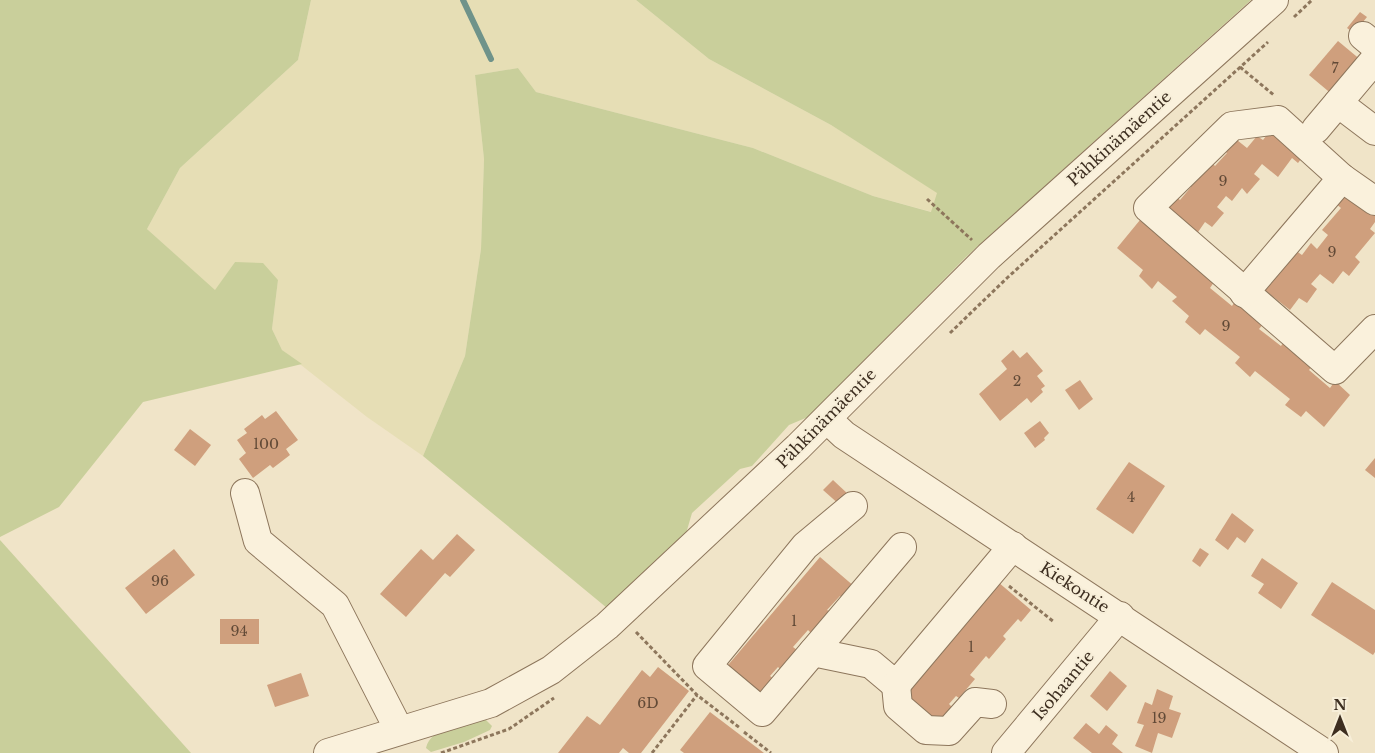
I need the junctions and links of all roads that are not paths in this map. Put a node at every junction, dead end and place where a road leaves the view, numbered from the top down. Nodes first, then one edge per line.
1 (1274, 0) edge
2 (1371, 47) edge
3 (1338, 103) junction
4 (1316, 129) dead end
5 (1375, 131) edge
6 (1342, 178) junction
7 (1375, 201) edge
8 (1244, 293) junction
9 (1375, 329) edge
10 (827, 419) junction
11 (246, 493) dead end
12 (853, 506) dead end
13 (1012, 546) junction
14 (902, 547) dead end
15 (1120, 616) junction
16 (813, 652) junction
17 (896, 684) junction
18 (992, 704) dead end
19 (400, 730) junction
20 (328, 753) edge
21 (1006, 753) edge
22 (1324, 753) edge

1 - 10 street, Pähkinämäentie
2 - 3 street
3 - 4 street
3 - 5 street
6 - 7 street
6 - 8 street
6 - 8 street
8 - 9 street
10 - 13 street, Kiekontie
10 - 19 street, Pähkinämäentie
11 - 19 street
12 - 16 street
13 - 15 street, Kiekontie
13 - 17 street
14 - 16 street
15 - 21 street, Isohaantie
15 - 22 street, Kiekontie
16 - 17 street
17 - 18 street
19 - 20 street, Pähkinämäentie

